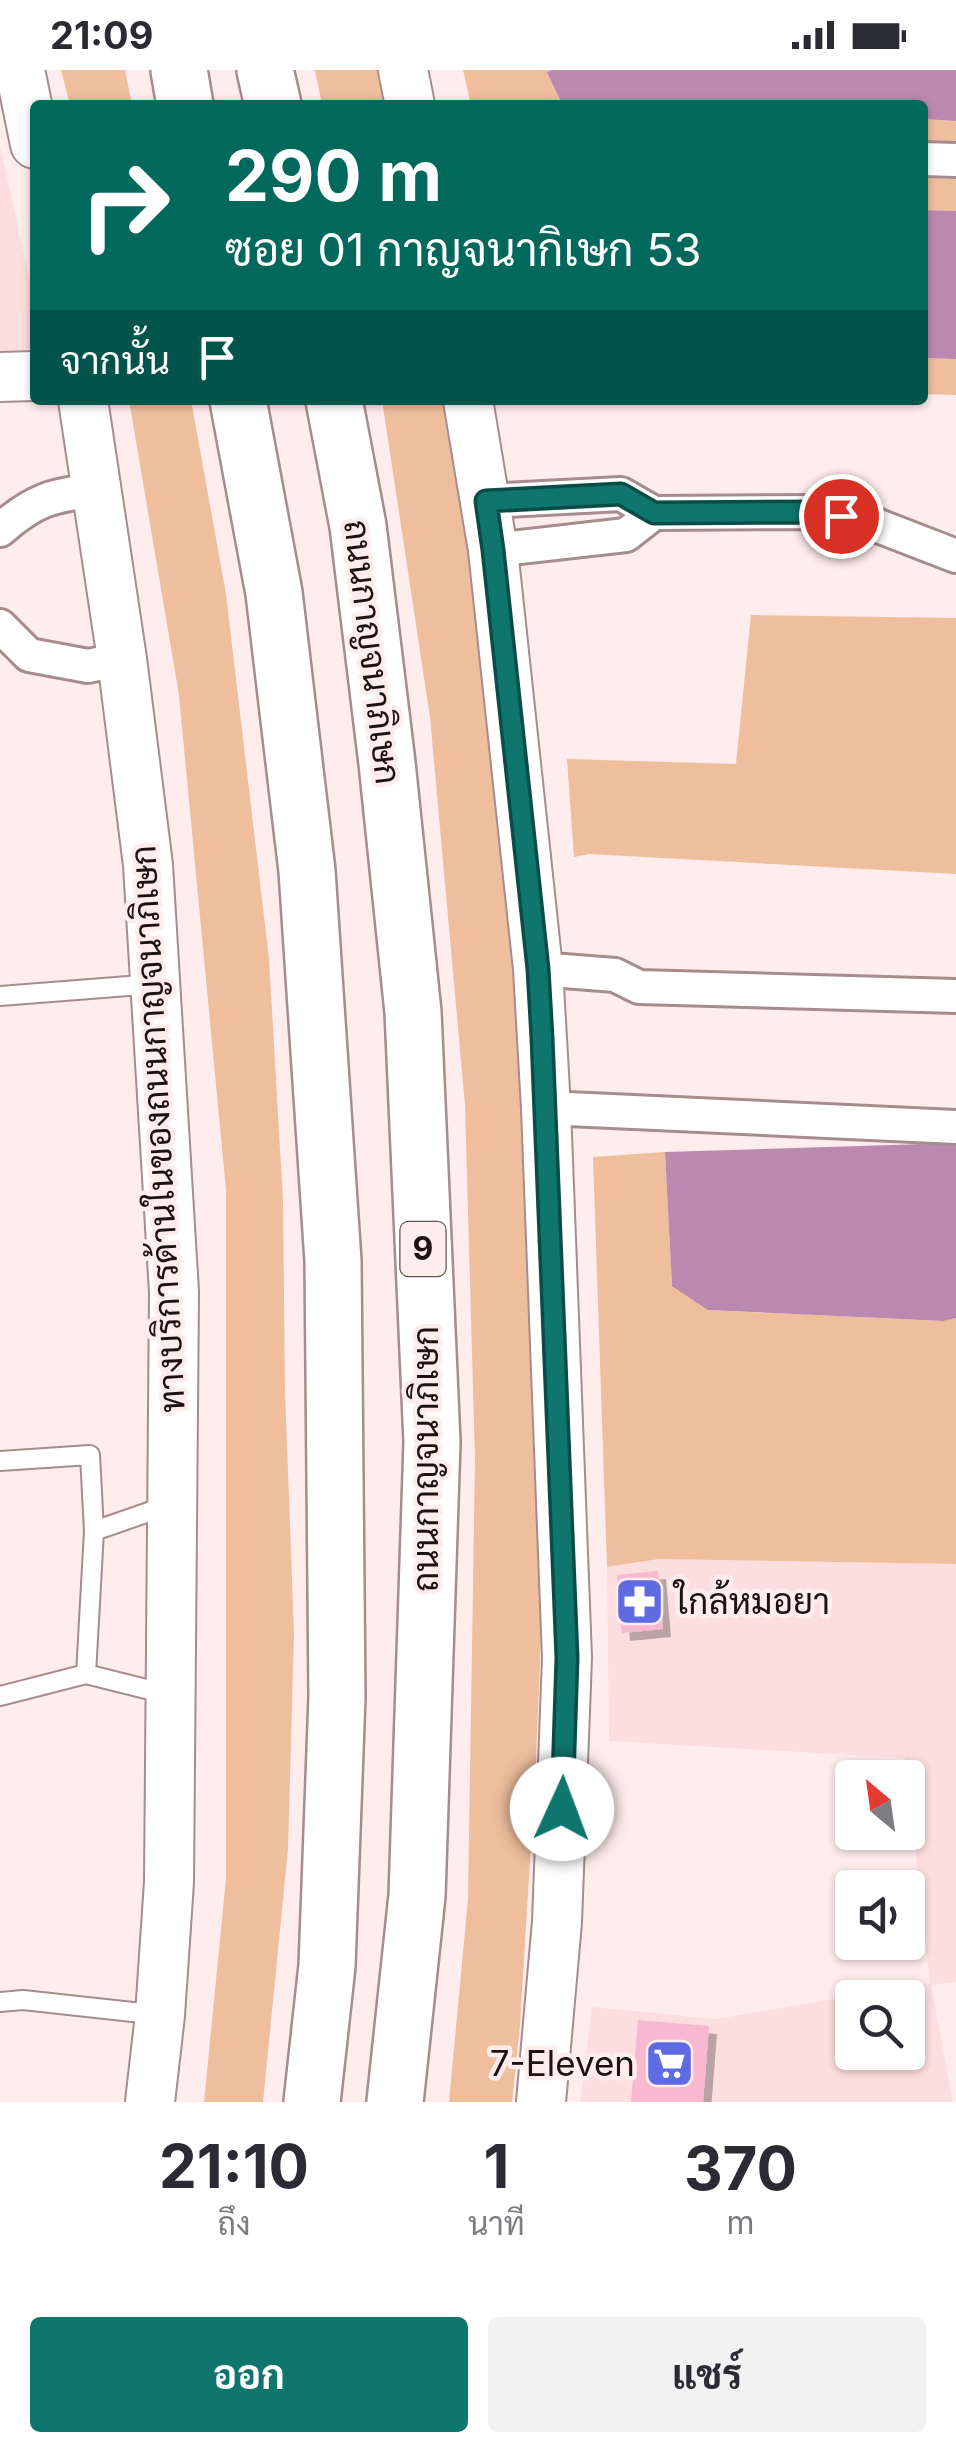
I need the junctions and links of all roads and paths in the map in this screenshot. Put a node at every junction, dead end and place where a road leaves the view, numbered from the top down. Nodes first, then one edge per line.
1 (20, 70) edge
2 (179, 70) edge
3 (265, 70) edge
4 (402, 70) edge
5 (184, 100) edge
6 (273, 100) edge
7 (409, 100) edge
8 (30, 119) edge
9 (928, 159) edge
10 (956, 160) edge
11 (0, 376) edge
12 (30, 376) edge
13 (83, 405) edge
14 (239, 405) edge
15 (335, 405) edge
16 (469, 405) edge
17 (97, 490) junction
18 (486, 501) junction
19 (654, 513) junction
20 (0, 530) edge
21 (493, 550) junction
22 (956, 556) edge
23 (0, 626) edge
24 (122, 659) junction
25 (538, 969) junction
26 (154, 984) junction
27 (0, 996) edge
28 (956, 996) edge
29 (546, 1108) junction
30 (956, 1127) edge
31 (0, 1461) edge
32 (172, 1504) junction
33 (94, 1531) junction
34 (86, 1674) junction
35 (170, 1695) junction
36 (0, 1696) edge
37 (0, 2002) edge
38 (160, 2015) junction
39 (150, 2102) edge
40 (312, 2102) edge
41 (394, 2102) edge
42 (542, 2102) edge

1 - 8 main road
2 - 5 highway
3 - 6 highway
4 - 7 main road
9 - 10 street
11 - 12 main road
13 - 17 main road, ทางบริการด้านในของถนนกาญจนาภิเษก
14 - 40 highway
15 - 41 highway, ถนนกาญจนาภิเษก / 9
16 - 18 main road
17 - 20 street
17 - 24 main road, ทางบริการด้านในของถนนกาญจนาภิเษก
18 - 19 street
18 - 21 main road
19 - 21 street
19 - 22 street
21 - 25 main road
23 - 24 street
24 - 26 main road, ทางบริการด้านในของถนนกาญจนาภิเษก
25 - 28 street
25 - 29 main road
26 - 27 lane
26 - 32 main road, ทางบริการด้านในของถนนกาญจนาภิเษก
29 - 30 street
29 - 42 main road
31 - 33 lane
32 - 33 lane
32 - 35 main road, ทางบริการด้านในของถนนกาญจนาภิเษก
33 - 34 lane
34 - 35 lane
34 - 36 lane
35 - 38 main road, ทางบริการด้านในของถนนกาญจนาภิเษก
37 - 38 lane
38 - 39 main road, ทางบริการด้านในของถนนกาญจนาภิเษก

